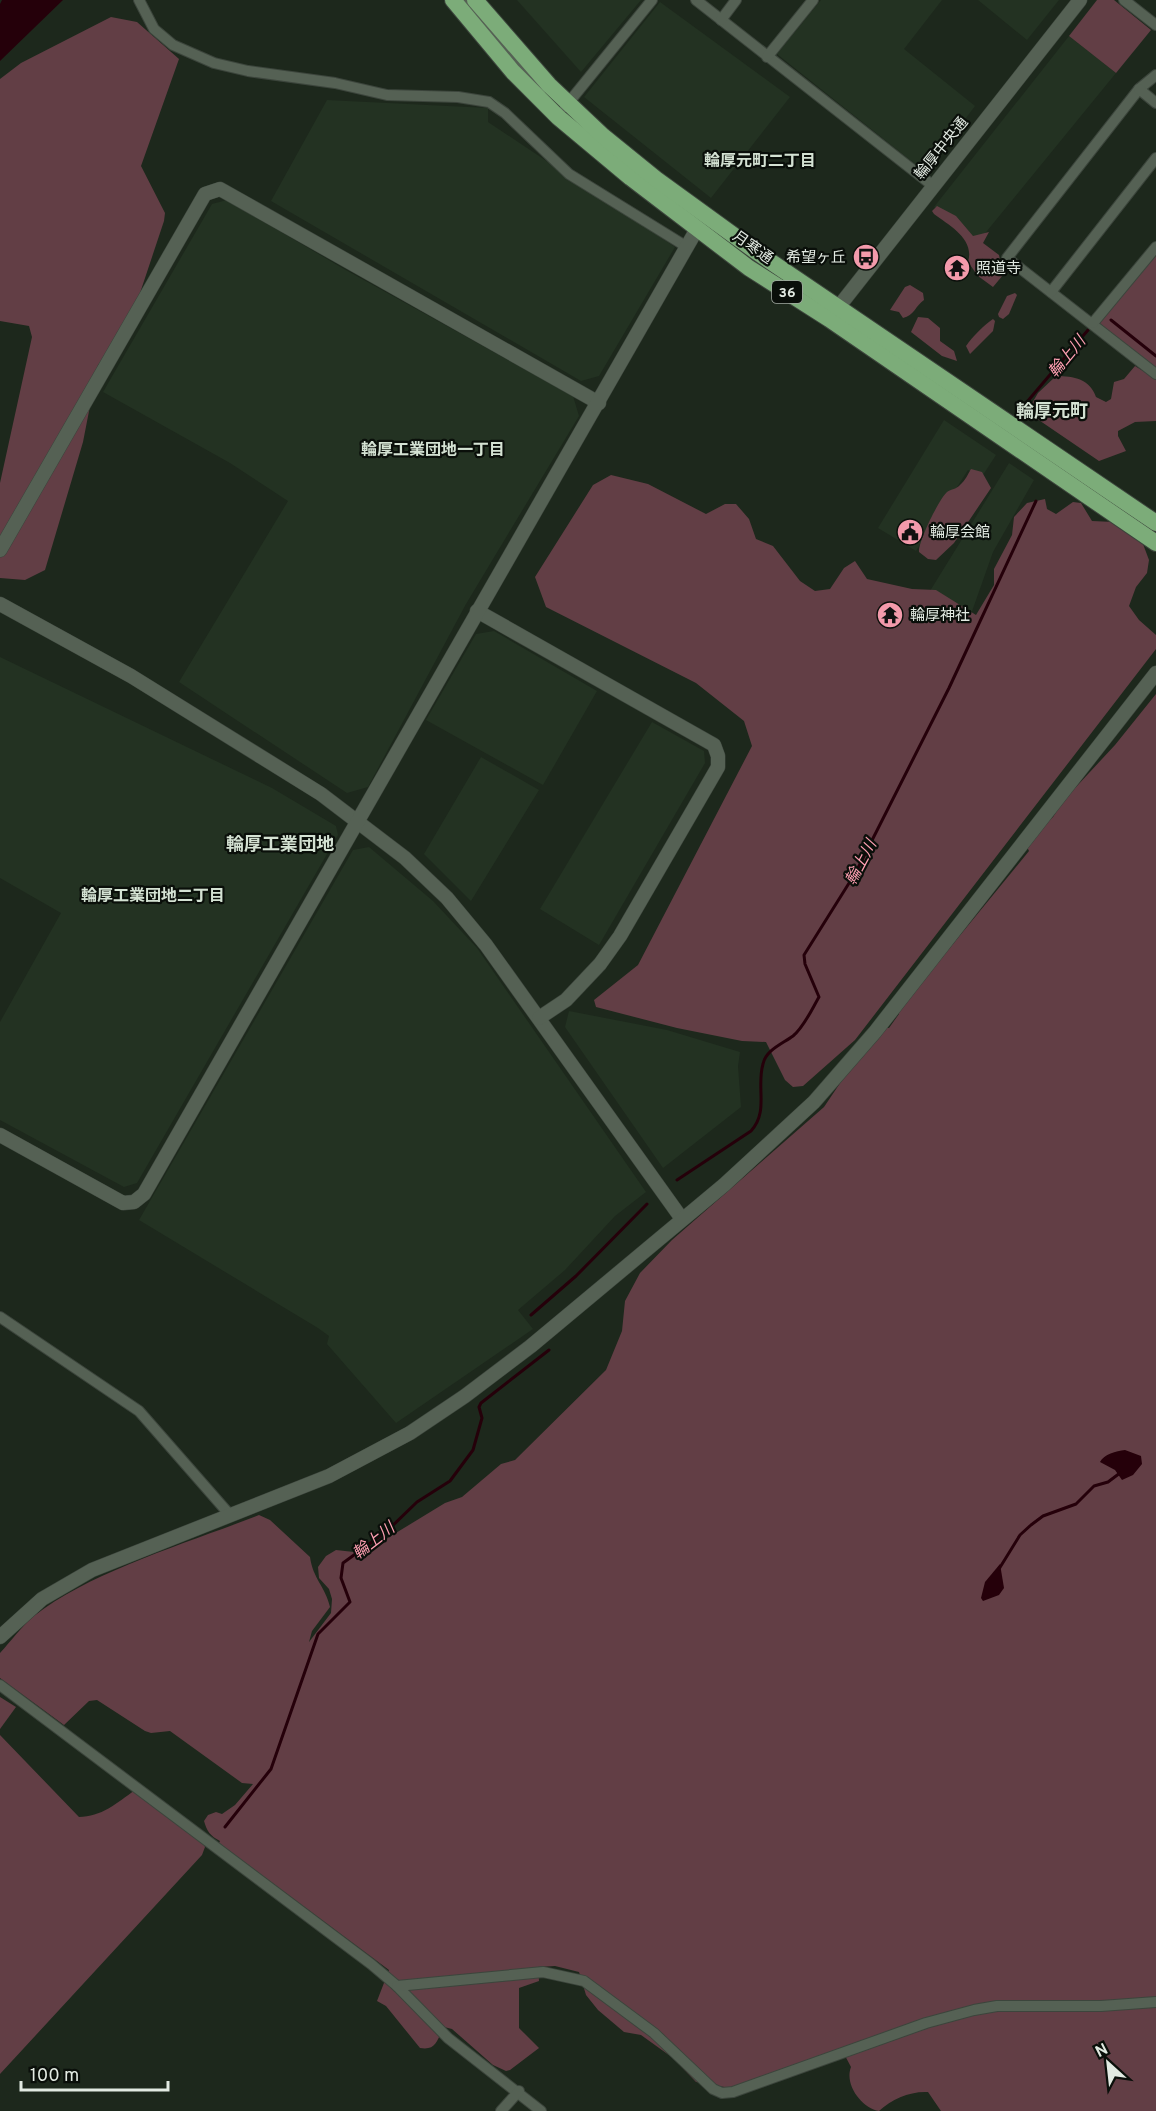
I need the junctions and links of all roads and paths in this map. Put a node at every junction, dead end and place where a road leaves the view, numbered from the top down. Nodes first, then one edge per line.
1 (139, 0) edge
2 (453, 0) edge
3 (466, 0) edge
4 (475, 0) edge
5 (652, 0) edge
6 (696, 0) edge
7 (736, 0) edge
8 (813, 0) edge
9 (1080, 0) edge
10 (1124, 0) edge
11 (721, 20) junction
12 (1156, 25) edge
13 (767, 57) junction
14 (1156, 75) edge
15 (1139, 89) junction
16 (1156, 103) edge
17 (563, 110) junction
18 (1156, 158) edge
19 (932, 185) junction
20 (697, 229) junction
21 (687, 247) junction
22 (1156, 247) edge
23 (1051, 292) junction
24 (834, 313) junction
25 (1093, 323) junction
26 (1156, 374) edge
27 (599, 403) junction
28 (1156, 523) edge
29 (1156, 543) edge
30 (0, 550) edge
31 (0, 604) edge
32 (477, 611) junction
33 (1156, 673) edge
34 (360, 821) junction
35 (539, 1018) junction
36 (0, 1135) edge
37 (682, 1219) junction
38 (0, 1317) edge
39 (230, 1515) junction
40 (0, 1637) edge
41 (0, 1685) edge
42 (397, 1986) junction
43 (1156, 2002) edge
44 (519, 2091) junction
45 (501, 2111) edge
46 (541, 2111) edge

1 - 21 street
2 - 17 highway, 月寒通 / 36
3 - 17 main road
4 - 17 highway, 月寒通 / 36
5 - 17 street
6 - 11 street
7 - 11 street
8 - 13 street
9 - 19 street, 輪厚中央通
10 - 12 street
11 - 13 street
13 - 19 street
14 - 15 street
15 - 16 street
15 - 23 street
17 - 20 highway, 月寒通 / 36
17 - 24 highway, 月寒通 / 36
18 - 23 street
19 - 24 street, 輪厚中央通
20 - 21 street
20 - 24 highway, 月寒通 / 36
21 - 27 street
22 - 25 street
23 - 25 street
24 - 28 highway, 月寒通 / 36
24 - 29 highway, 月寒通 / 36
25 - 26 street
27 - 30 street
27 - 32 street
31 - 34 street
32 - 34 street
32 - 35 street
33 - 37 street
34 - 35 street
34 - 36 street
35 - 37 street
37 - 39 street
38 - 39 street
39 - 40 street
41 - 42 street
42 - 43 street
42 - 44 street
44 - 45 street
44 - 46 street

